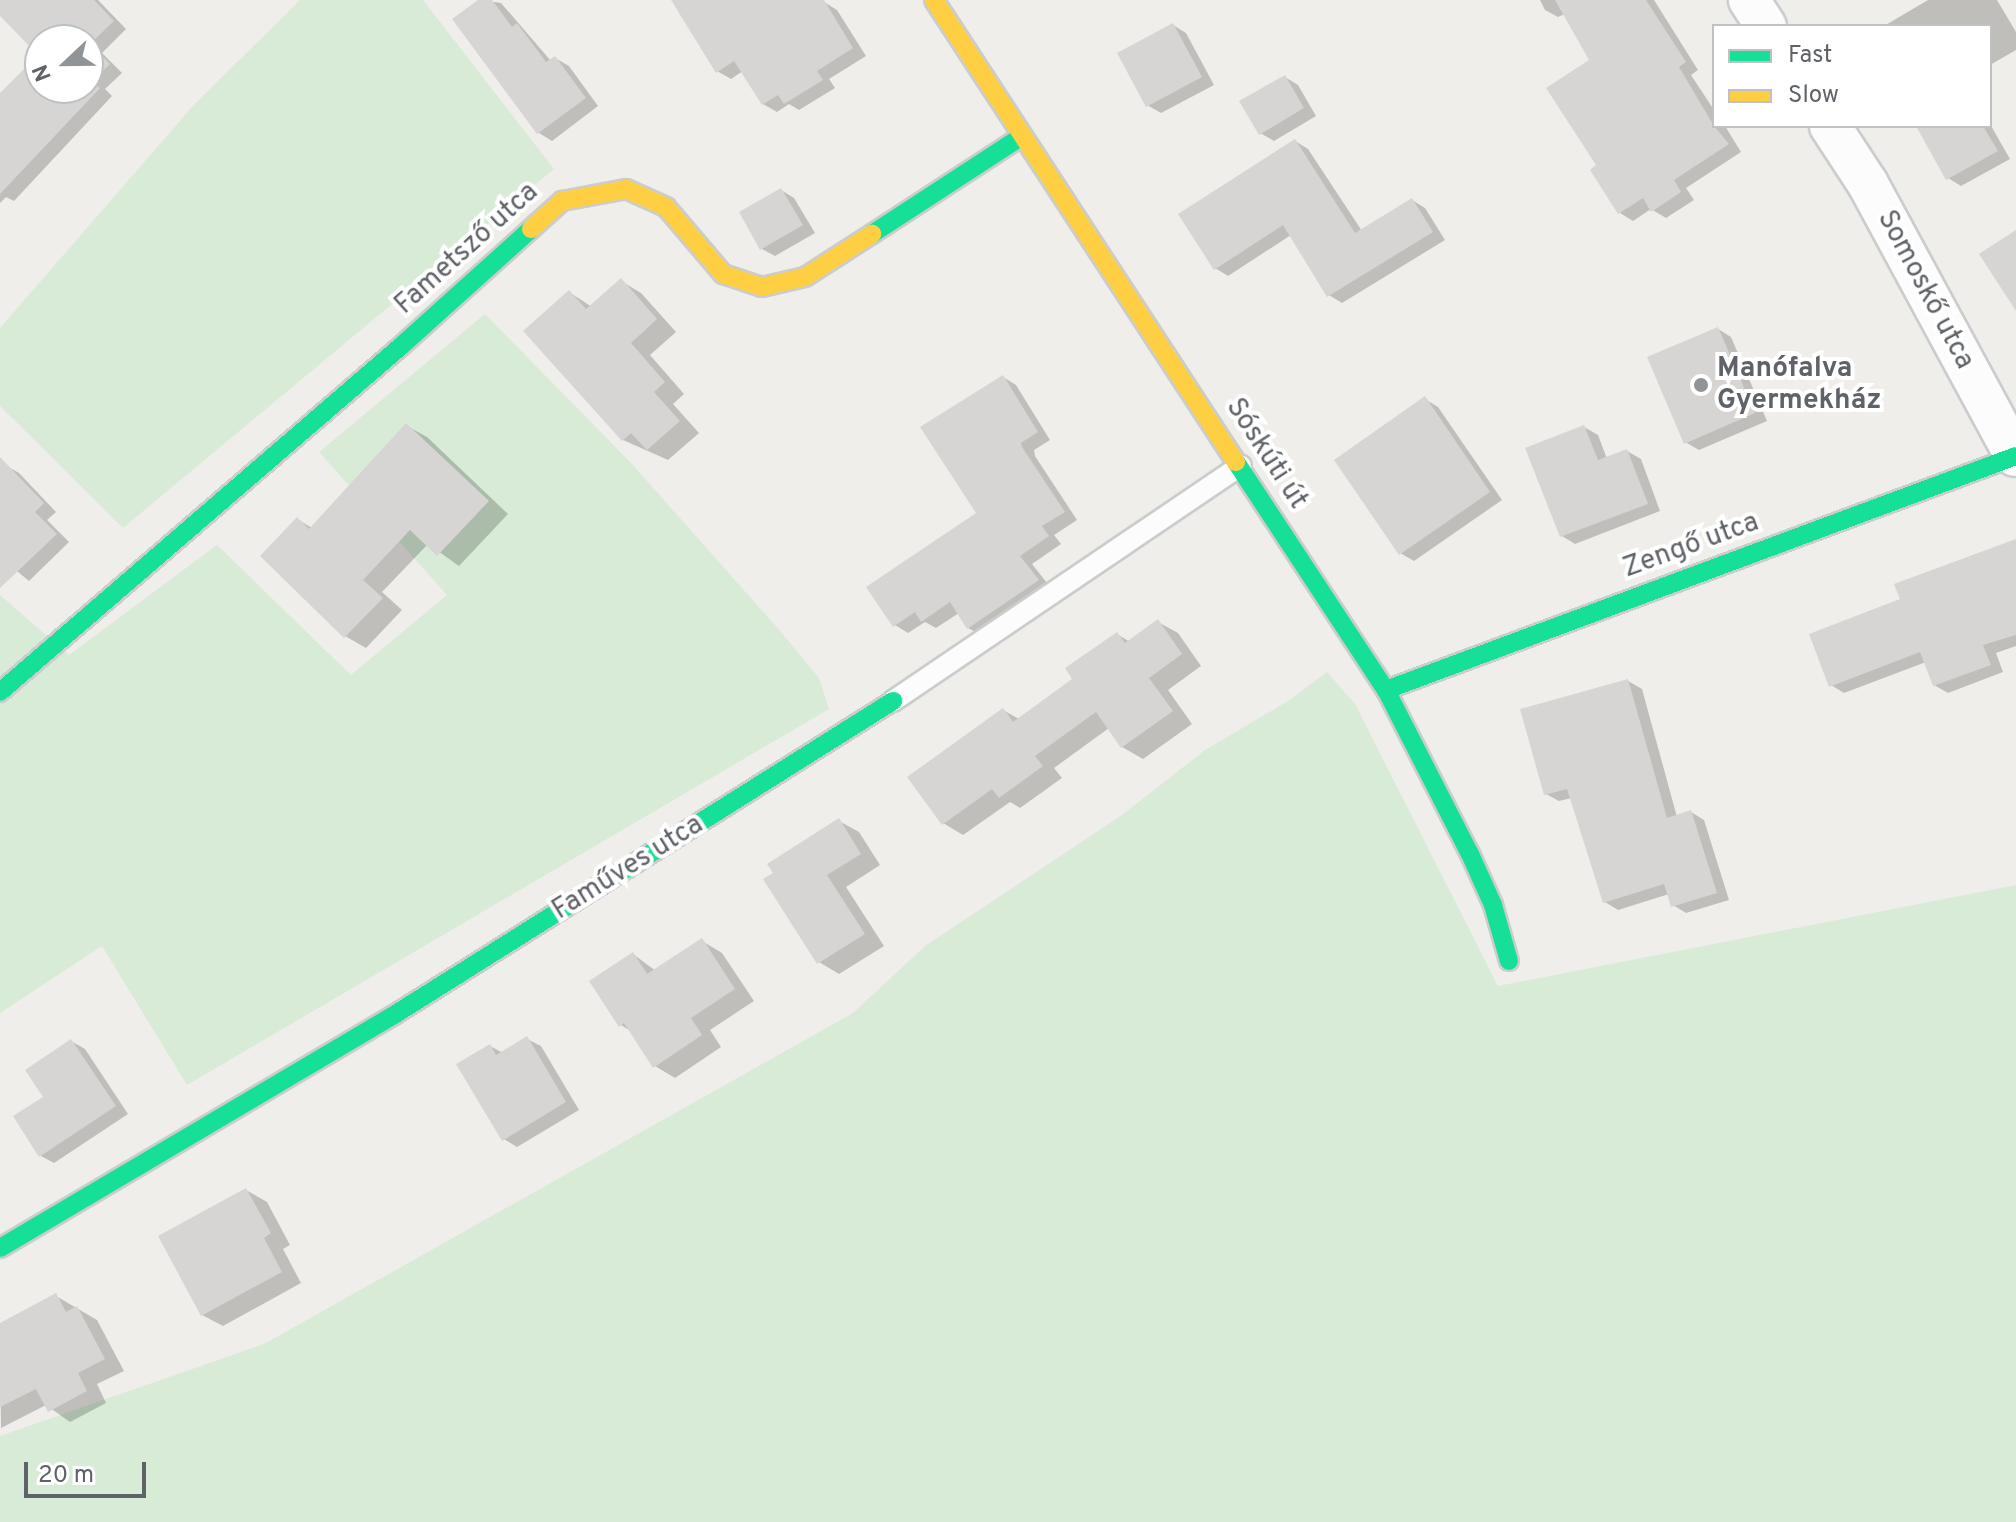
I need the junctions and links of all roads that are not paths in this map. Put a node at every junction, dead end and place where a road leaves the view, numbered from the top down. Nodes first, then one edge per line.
1 (934, 0) edge
2 (1749, 0) edge
3 (1765, 24) edge
4 (1831, 128) edge
5 (1021, 137) junction
6 (2015, 456) edge
7 (1241, 465) junction
8 (1386, 690) junction
9 (0, 692) edge
10 (893, 701) joint
11 (1509, 961) dead end
12 (0, 1248) edge

1 - 5 street, Sóskúti út
2 - 3 street
4 - 6 street, Somoskő utca
5 - 7 street, Sóskúti út
5 - 9 street, Fametsző utca
6 - 8 street, Zengő utca
7 - 8 street, Sóskúti út
7 - 10 lane, Faműves utca
8 - 11 street, Sóskúti út
10 - 12 street, Faműves utca

